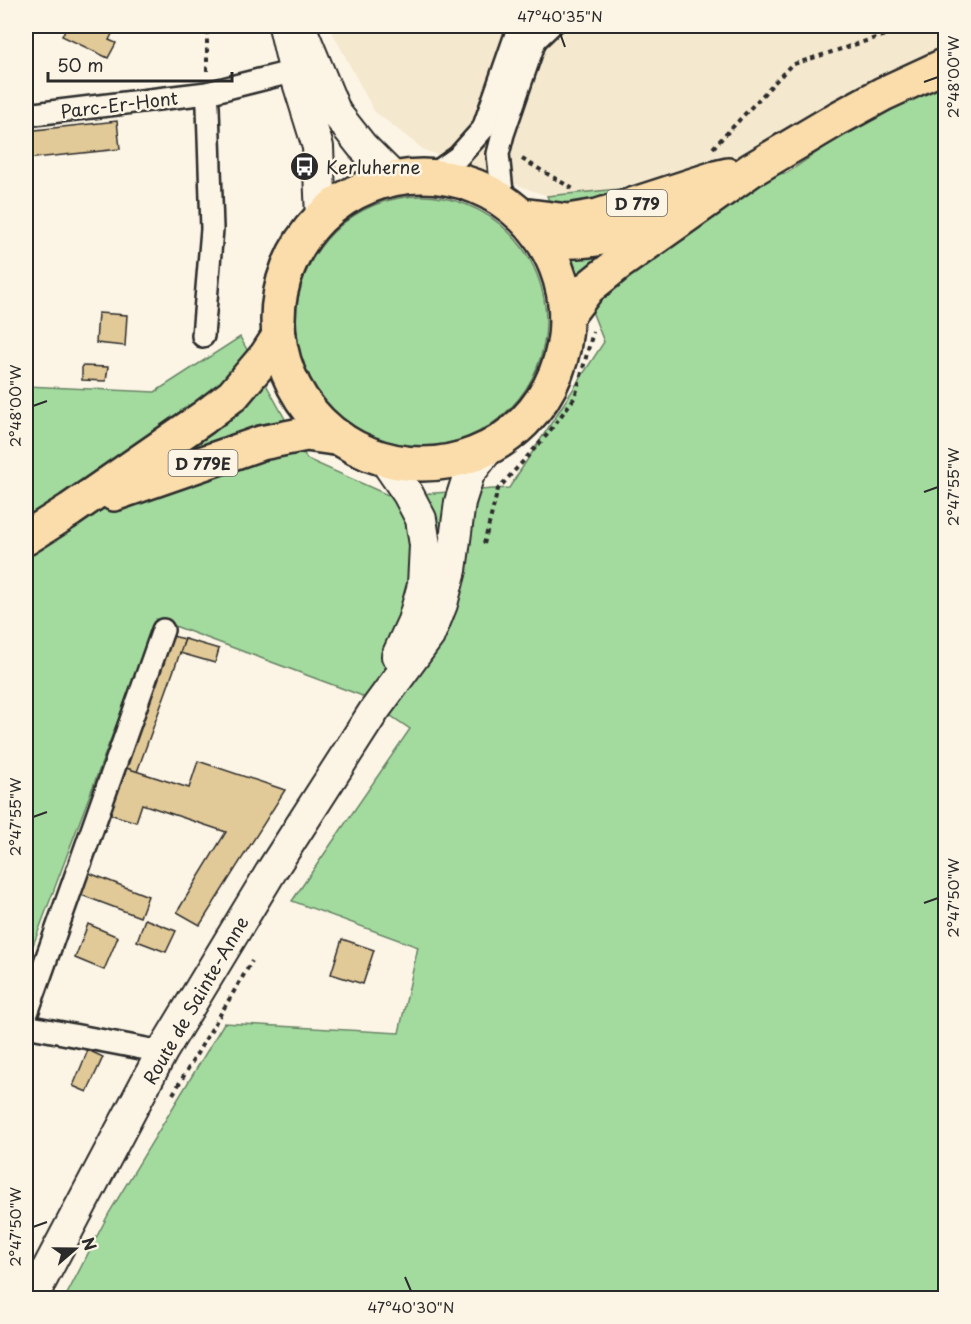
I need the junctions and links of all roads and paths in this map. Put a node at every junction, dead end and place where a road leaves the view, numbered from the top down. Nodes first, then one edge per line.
1 (207, 26) edge
2 (284, 26) edge
3 (300, 26) edge
4 (519, 26) edge
5 (540, 26) edge
6 (558, 26) edge
7 (913, 26) edge
8 (531, 51) junction
9 (945, 65) edge
10 (307, 72) junction
11 (207, 93) junction
12 (26, 115) edge
13 (518, 156) dead end
14 (709, 165) junction
15 (751, 170) junction
16 (432, 176) junction
17 (394, 178) junction
18 (582, 194) dead end
19 (512, 208) junction
20 (321, 217) junction
21 (543, 241) junction
22 (566, 317) junction
23 (203, 336) dead end
24 (279, 336) junction
25 (314, 414) junction
26 (341, 439) junction
27 (489, 448) junction
28 (384, 459) junction
29 (125, 490) junction
30 (70, 510) junction
31 (26, 538) edge
32 (163, 630) dead end
33 (374, 711) junction
34 (26, 1016) edge
35 (26, 1026) edge
36 (162, 1052) junction
37 (32, 1299) edge

1 - 11 path
2 - 10 main road
3 - 10 main road
4 - 16 street
5 - 8 street
6 - 8 lane
7 - 14 path
8 - 19 street
9 - 15 main road, D 779
10 - 11 street, Parc-Er-Hont
10 - 17 main road
10 - 20 main road
11 - 12 street, Parc-Er-Hont
11 - 23 street
13 - 18 path
14 - 15 main road, D 779
14 - 19 main road, D 779
14 - 21 main road, D 779
15 - 22 main road, D 779
16 - 17 main road
16 - 19 main road
17 - 20 main road
19 - 21 main road
20 - 24 main road
21 - 22 main road
22 - 27 main road
24 - 25 main road
24 - 30 main road, D 779E
25 - 26 main road
25 - 29 main road, D 779E
26 - 28 main road
26 - 29 main road, D 779E
27 - 28 main road
27 - 33 main road, Route de Sainte-Anne
28 - 33 main road, Route de Sainte-Anne
29 - 30 main road, D 779E
30 - 31 main road, D 779E
32 - 34 street
33 - 36 main road, Route de Sainte-Anne
35 - 36 street
36 - 37 main road, Route de Sainte-Anne

